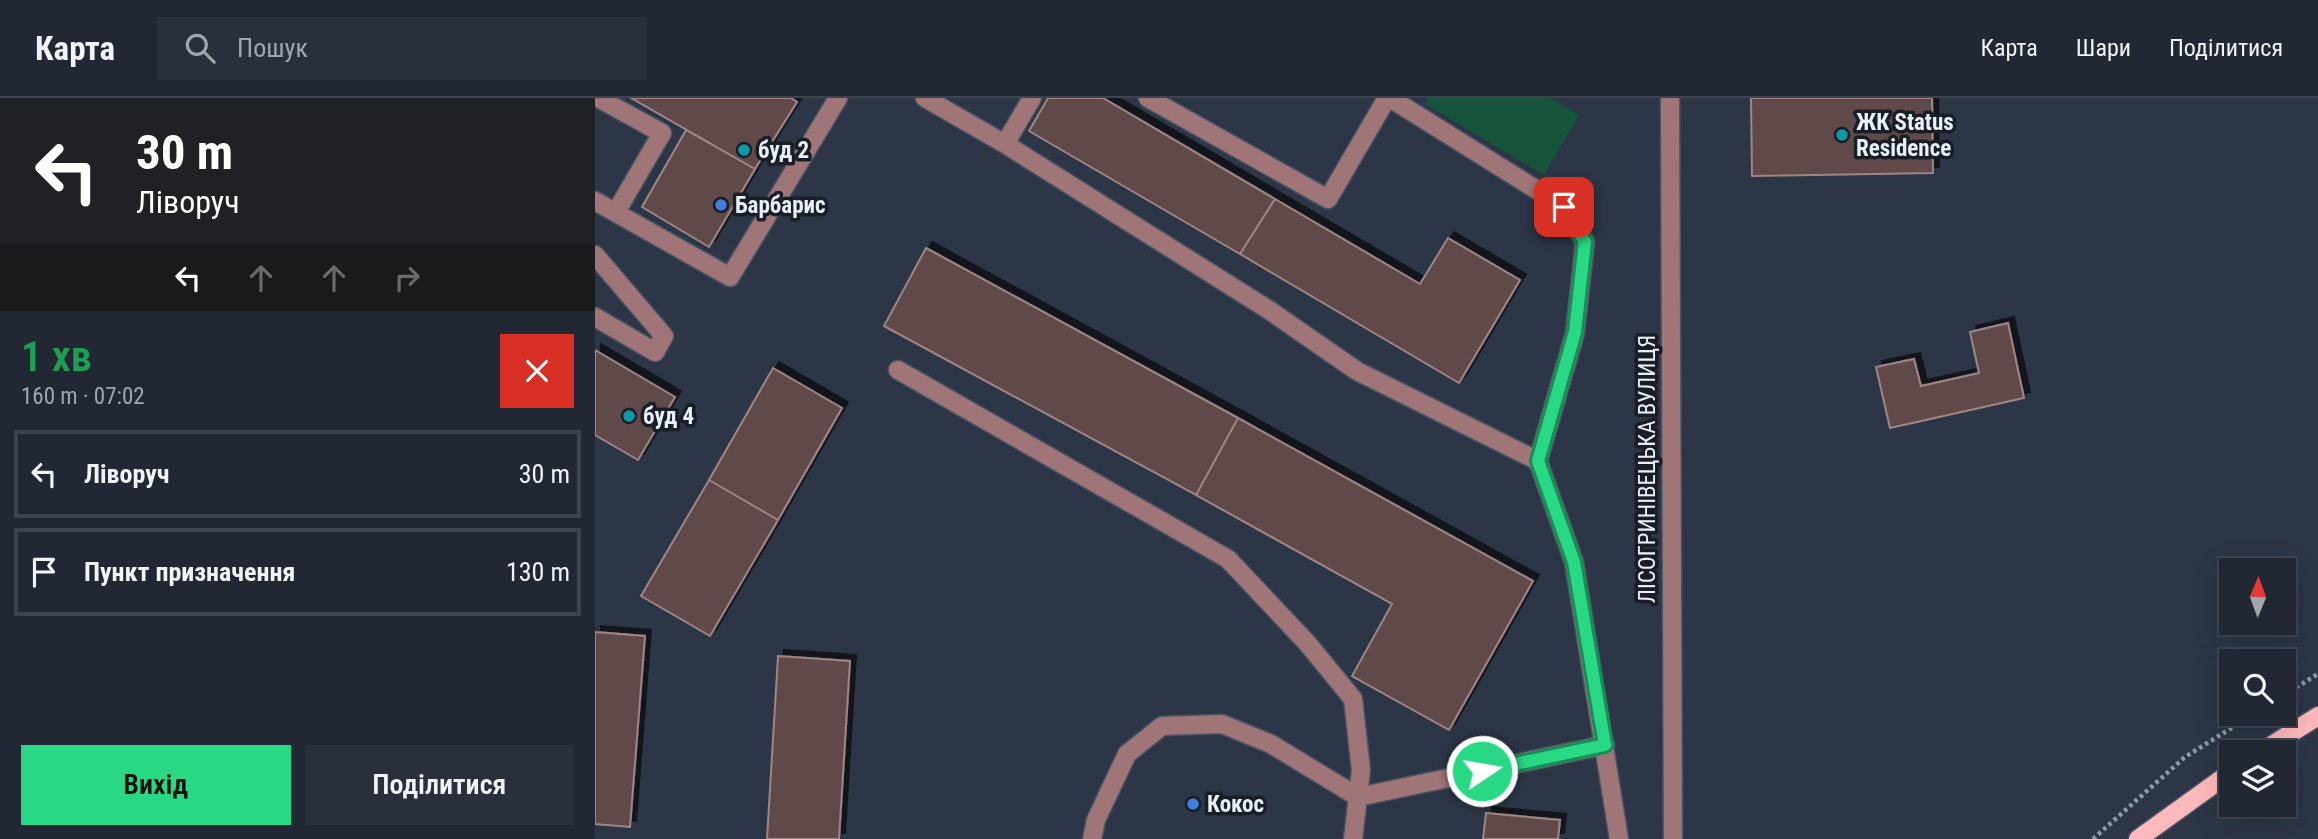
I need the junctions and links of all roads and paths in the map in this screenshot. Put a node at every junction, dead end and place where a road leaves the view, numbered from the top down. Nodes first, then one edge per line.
1 (598, 98) edge
2 (838, 98) edge
3 (925, 98) edge
4 (1032, 98) edge
5 (1148, 98) edge
6 (1388, 98) edge
7 (1669, 98) edge
8 (1005, 144) junction
9 (595, 201) edge
10 (616, 212) junction
11 (595, 255) edge
12 (595, 317) edge
13 (898, 370) dead end
14 (1538, 461) junction
15 (2318, 674) edge
16 (2296, 688) edge
17 (2318, 716) edge
18 (2235, 726) edge
19 (2280, 740) edge
20 (1605, 745) junction
21 (2219, 781) edge
22 (1358, 797) junction
23 (1092, 839) edge
24 (1353, 839) edge
25 (1619, 839) edge
26 (1673, 839) edge
27 (2093, 839) edge
28 (2138, 839) edge

1 - 10 street
2 - 10 street
3 - 8 street
4 - 8 street
5 - 6 street
6 - 14 street
7 - 26 street, ЛІСОГРИНІВЕЦЬКА ВУЛИЦЯ
8 - 14 street
9 - 10 street
11 - 12 street
13 - 22 street
14 - 20 street
15 - 16 path
17 - 19 main road
18 - 27 path
20 - 22 street
20 - 25 street
21 - 28 main road
22 - 23 street
22 - 24 street

